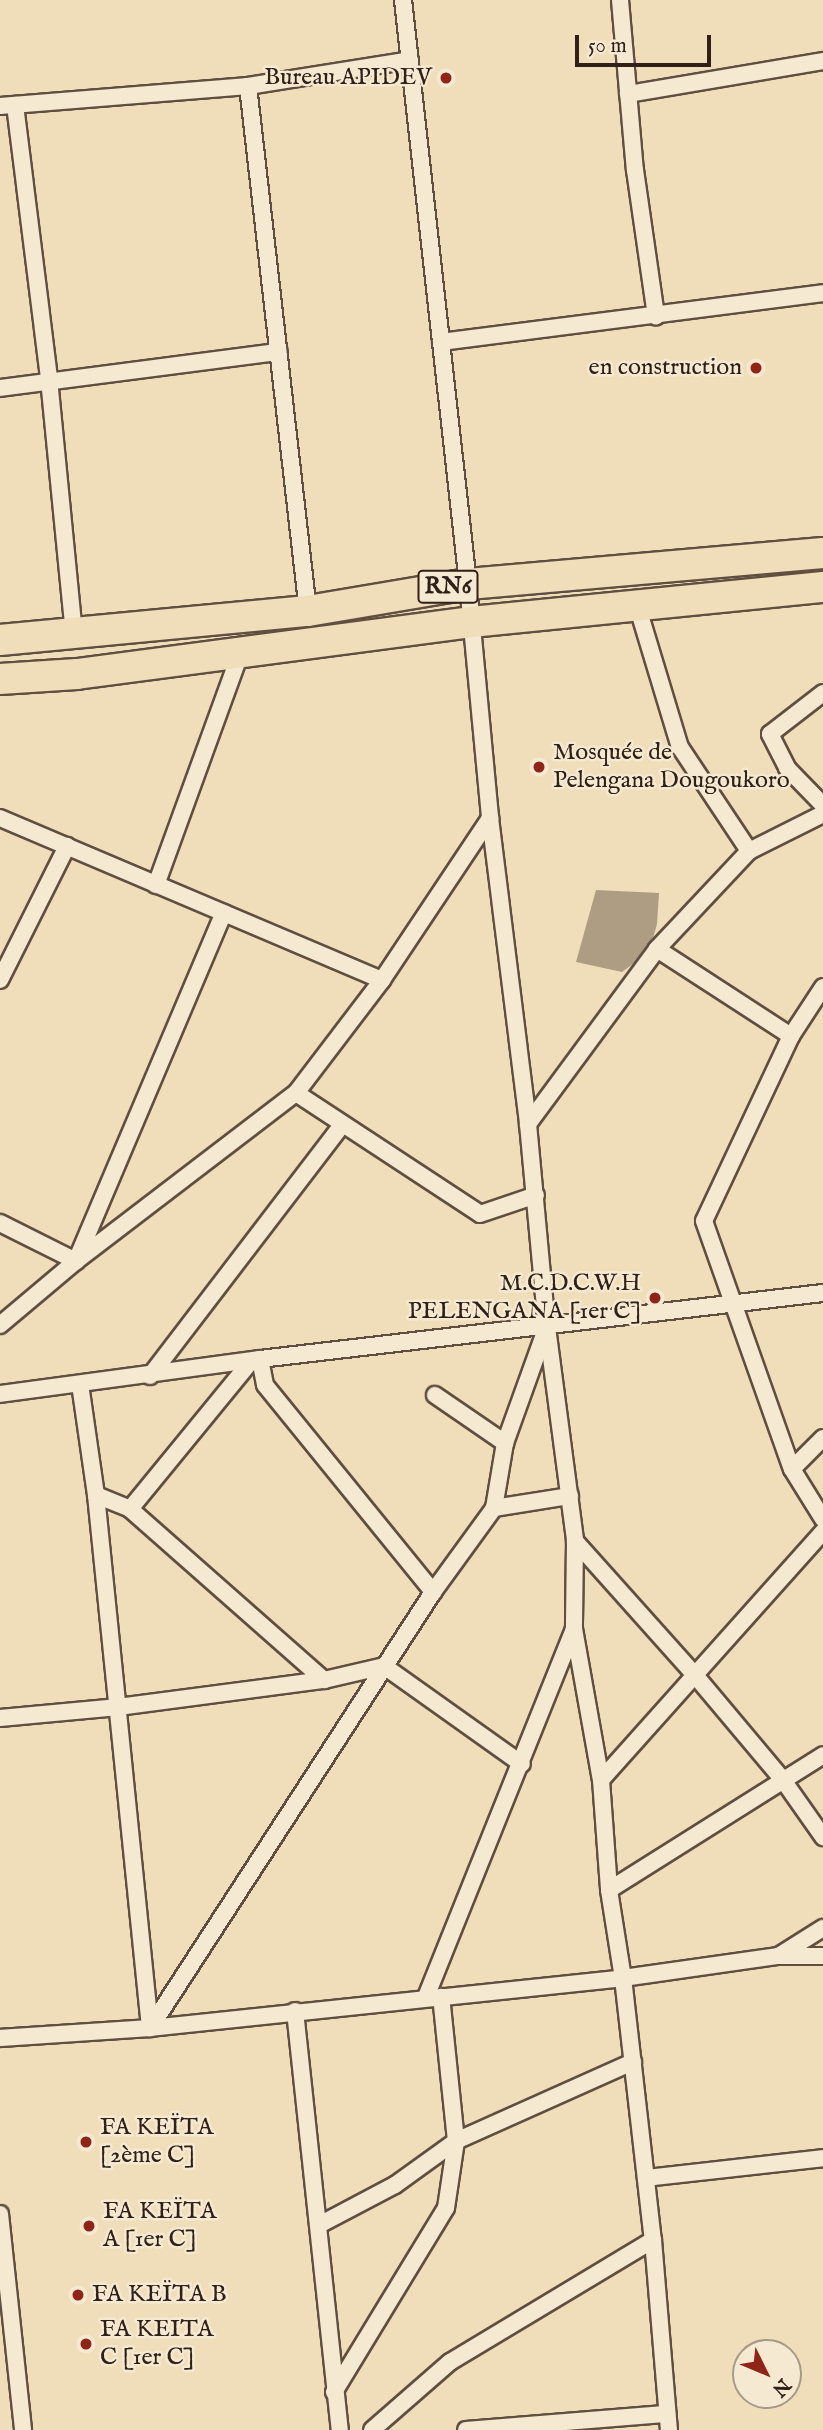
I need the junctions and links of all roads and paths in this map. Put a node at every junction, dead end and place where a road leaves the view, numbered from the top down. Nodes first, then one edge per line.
1 (403, 0) edge
2 (620, 0) edge
3 (410, 60) junction
4 (823, 61) edge
5 (248, 86) junction
6 (628, 94) junction
7 (8, 105) edge
8 (823, 293) edge
9 (656, 316) junction
10 (441, 342) junction
11 (279, 352) junction
12 (49, 379) junction
13 (0, 388) edge
14 (823, 554) edge
15 (468, 584) junction
16 (823, 587) edge
17 (637, 605) junction
18 (308, 611) junction
19 (471, 622) junction
20 (74, 634) junction
21 (0, 640) edge
22 (240, 654) junction
23 (0, 679) edge
24 (823, 693) edge
25 (823, 805) edge
26 (823, 814) edge
27 (0, 818) edge
28 (490, 818) junction
29 (67, 846) junction
30 (749, 851) junction
31 (156, 885) junction
32 (224, 913) junction
33 (657, 949) junction
34 (382, 980) junction
35 (0, 981) edge
36 (823, 987) edge
37 (791, 1036) junction
38 (296, 1093) junction
39 (343, 1124) junction
40 (528, 1124) junction
41 (536, 1195) junction
42 (0, 1223) edge
43 (76, 1261) junction
44 (823, 1293) edge
45 (734, 1304) junction
46 (0, 1325) edge
47 (547, 1327) junction
48 (255, 1360) junction
49 (150, 1376) junction
50 (80, 1384) junction
51 (0, 1394) edge
52 (435, 1395) dead end
53 (823, 1438) edge
54 (505, 1443) junction
55 (792, 1469) junction
56 (96, 1495) junction
57 (570, 1496) junction
58 (494, 1508) junction
59 (130, 1509) junction
60 (823, 1520) edge
61 (823, 1532) edge
62 (575, 1541) junction
63 (433, 1592) junction
64 (574, 1629) junction
65 (384, 1666) junction
66 (694, 1674) junction
67 (324, 1680) junction
68 (118, 1707) junction
69 (0, 1718) edge
70 (823, 1755) edge
71 (522, 1764) junction
72 (601, 1780) junction
73 (783, 1780) junction
74 (823, 1837) edge
75 (610, 1890) junction
76 (823, 1928) edge
77 (823, 1955) edge
78 (778, 1956) junction
79 (623, 1978) junction
80 (434, 1997) junction
81 (295, 2011) junction
82 (150, 2028) junction
83 (0, 2038) edge
84 (633, 2062) junction
85 (456, 2141) junction
86 (823, 2158) edge
87 (646, 2178) junction
88 (0, 2214) edge
89 (319, 2225) junction
90 (653, 2240) junction
91 (334, 2392) junction
92 (668, 2422) edge
93 (475, 2429) edge
94 (23, 2430) edge
95 (340, 2430) edge
96 (372, 2430) edge

1 - 3 street
2 - 6 street
3 - 5 street
3 - 10 street
4 - 6 street
5 - 7 street
5 - 11 street
6 - 9 street
7 - 12 street
8 - 9 street
9 - 10 street
10 - 15 street
11 - 12 street
11 - 18 street
12 - 13 street
12 - 20 street
14 - 15 highway, RN6
15 - 18 highway, RN6
15 - 19 street
16 - 17 highway, RN6
17 - 19 highway, RN6
17 - 30 street
18 - 20 highway, RN6
19 - 22 highway, RN6
19 - 28 street
20 - 21 highway, RN6
22 - 23 highway, RN6
22 - 31 street
24 - 25 street
26 - 30 street
27 - 29 street
28 - 34 street
28 - 40 street
29 - 31 street
29 - 35 street
30 - 33 street
31 - 32 street
32 - 34 street
32 - 43 street
33 - 37 street
33 - 40 street
34 - 38 street
36 - 37 street
37 - 45 street
38 - 39 street
38 - 43 street
39 - 41 street
39 - 49 street
40 - 41 street
41 - 47 street
42 - 43 street
43 - 46 street
44 - 45 street
45 - 47 street
45 - 55 street
47 - 48 street
47 - 54 street
47 - 57 street
48 - 49 street
48 - 59 street
48 - 63 street
49 - 50 street
50 - 51 street
50 - 56 street
52 - 54 street
53 - 55 street
54 - 58 street
55 - 60 street
56 - 59 street
56 - 68 street
57 - 58 street
57 - 62 street
58 - 63 street
59 - 67 street
61 - 66 street
62 - 64 street
62 - 66 street
63 - 65 street
64 - 71 street
64 - 72 street
65 - 67 street
65 - 71 street
65 - 82 street
66 - 72 street
66 - 73 street
67 - 68 street
68 - 69 street
68 - 82 street
70 - 73 street
71 - 80 street
72 - 75 street
73 - 74 street
73 - 75 street
75 - 79 street
76 - 78 street
77 - 78 street
78 - 79 street
79 - 80 street
79 - 84 street
80 - 81 street
80 - 85 street
81 - 82 street
81 - 89 street
82 - 83 street
84 - 85 street
84 - 87 street
85 - 89 street
85 - 91 street
86 - 87 street
87 - 90 street
88 - 94 street
89 - 91 street
90 - 92 street
90 - 96 street
91 - 95 street
92 - 93 street

